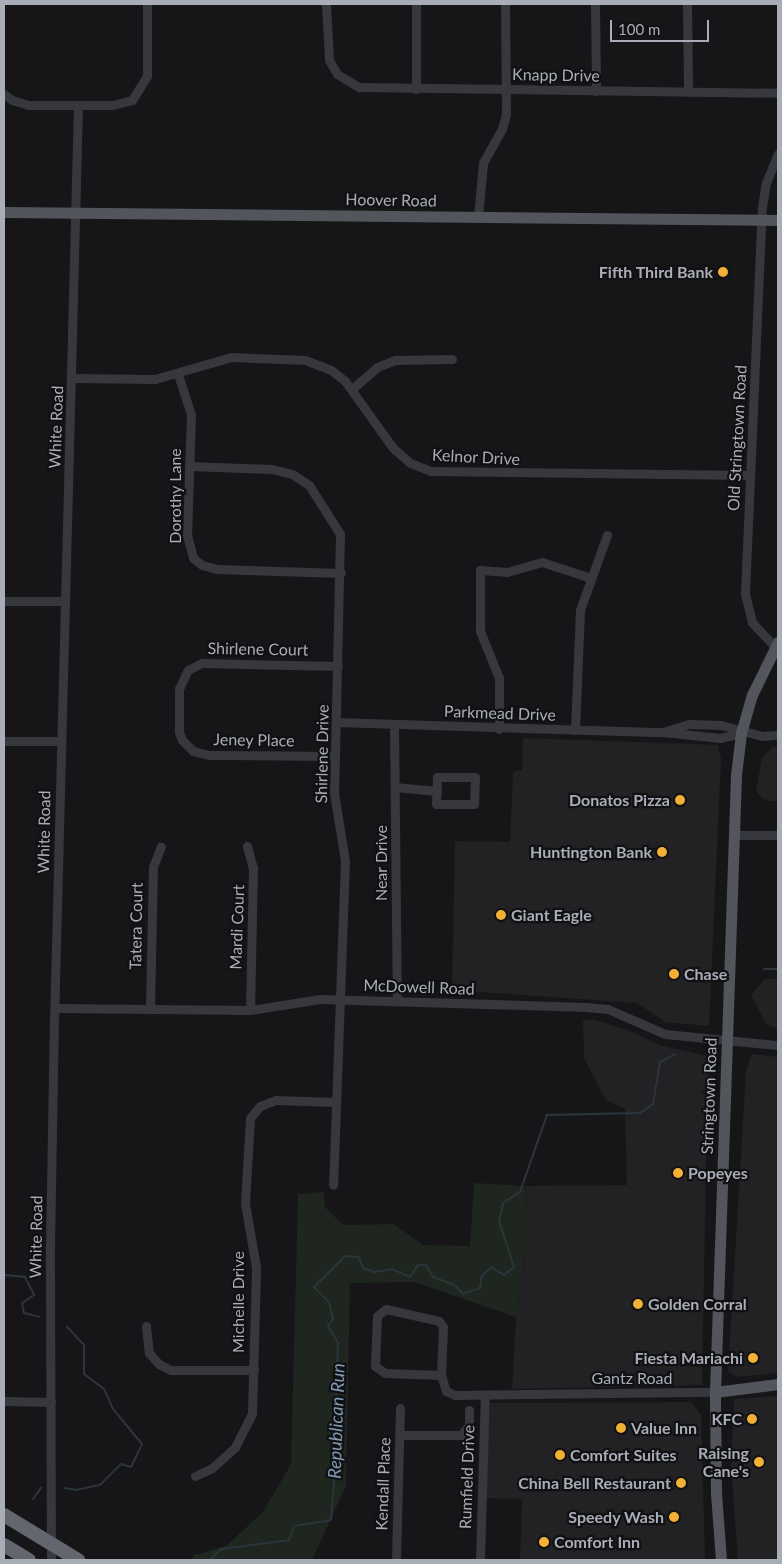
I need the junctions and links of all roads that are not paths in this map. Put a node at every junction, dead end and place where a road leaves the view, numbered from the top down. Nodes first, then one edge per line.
1 (147, 4) edge
2 (326, 4) edge
3 (416, 4) edge
4 (505, 4) edge
5 (595, 4) edge
6 (687, 4) edge
7 (416, 89) junction
8 (506, 90) junction
9 (596, 91) junction
10 (688, 92) junction
11 (778, 93) edge
12 (4, 94) edge
13 (78, 105) junction
14 (778, 154) edge
15 (4, 212) edge
16 (77, 213) junction
17 (478, 217) junction
18 (762, 220) junction
19 (778, 220) edge
20 (452, 359) dead end
21 (178, 374) junction
22 (72, 378) junction
23 (352, 389) junction
24 (189, 466) junction
25 (750, 475) junction
26 (607, 535) dead end
27 (341, 573) junction
28 (591, 578) junction
29 (4, 601) edge
30 (65, 602) junction
31 (777, 644) edge
32 (338, 666) junction
33 (179, 707) joint
34 (336, 722) junction
35 (394, 725) junction
36 (499, 729) junction
37 (576, 730) junction
38 (741, 733) junction
39 (778, 735) edge
40 (4, 741) edge
41 (61, 741) junction
42 (335, 756) junction
43 (395, 788) junction
44 (437, 791) junction
45 (778, 834) edge
46 (733, 835) junction
47 (161, 846) dead end
48 (247, 846) dead end
49 (341, 1000) junction
50 (397, 1001) junction
51 (54, 1008) junction
52 (150, 1009) junction
53 (250, 1010) junction
54 (727, 1040) junction
55 (778, 1045) edge
56 (335, 1102) junction
57 (333, 1185) dead end
58 (146, 1326) dead end
59 (254, 1370) junction
60 (441, 1375) junction
61 (778, 1384) edge
62 (715, 1392) junction
63 (485, 1396) junction
64 (4, 1401) edge
65 (51, 1402) junction
66 (400, 1408) dead end
67 (469, 1410) dead end
68 (400, 1435) junction
69 (195, 1476) dead end
70 (4, 1515) edge
71 (4, 1545) edge
72 (29, 1560) edge
73 (51, 1560) edge
74 (78, 1560) edge
75 (396, 1560) edge
76 (480, 1560) edge
77 (721, 1560) edge

1 - 13 street
2 - 7 street, Knapp Drive
3 - 7 street
4 - 8 street
5 - 9 street
6 - 10 street
7 - 8 street, Knapp Drive
8 - 9 street, Knapp Drive
8 - 17 street
9 - 10 street, Knapp Drive
10 - 11 street, Knapp Drive
12 - 13 street
13 - 16 street, White Road
14 - 18 street, Old Stringtown Road
15 - 16 main road, Hoover Road
16 - 17 main road, Hoover Road
16 - 22 street, White Road
17 - 18 main road, Hoover Road
18 - 19 main road, Hoover Road
18 - 25 street, Old Stringtown Road
20 - 23 street
21 - 22 street, Kelnor Drive
21 - 23 street, Kelnor Drive
21 - 24 street, Dorothy Lane
22 - 30 street, White Road
23 - 25 street, Kelnor Drive
24 - 27 street, Shirlene Drive
24 - 27 street, Dorothy Lane
25 - 31 street, Old Stringtown Road
26 - 28 street
27 - 32 street, Shirlene Drive
28 - 36 street
28 - 37 street
29 - 30 street
30 - 41 street, White Road
31 - 38 main road, Stringtown Road
32 - 33 street, Shirlene Court
32 - 34 street, Shirlene Drive
33 - 42 street, Jeney Place
34 - 35 street, Parkmead Drive
34 - 42 street, Shirlene Drive
35 - 36 street, Parkmead Drive
35 - 43 street, Near Drive
36 - 37 street, Parkmead Drive
37 - 38 street, Parkmead Drive
38 - 39 street, Parkmead Drive
38 - 46 main road, Stringtown Road
40 - 41 street
41 - 51 street, White Road
42 - 49 street, Shirlene Drive
43 - 44 street
43 - 50 street, Near Drive
44 - 44 street
45 - 46 street
46 - 54 main road, Stringtown Road
47 - 52 street, Tatera Court
48 - 53 street, Mardi Court
49 - 50 street, McDowell Road
49 - 53 street, McDowell Road
49 - 56 street, Shirlene Drive
50 - 54 street, McDowell Road
51 - 52 street, McDowell Road
51 - 65 street, White Road
52 - 53 street, McDowell Road
54 - 55 street, McDowell Road
54 - 62 main road, Stringtown Road
56 - 57 street, Shirlene Drive
56 - 59 street, Michelle Drive
58 - 59 street
59 - 69 street, Michelle Drive
60 - 60 street
60 - 63 street, Gantz Road
61 - 62 main road, Gantz Road
62 - 63 street, Gantz Road
62 - 77 main road, Stringtown Road
63 - 76 street, Rumfield Drive
64 - 65 street
65 - 73 street, White Road
66 - 68 street, Kendall Place
67 - 68 street
68 - 75 street, Kendall Place
70 - 74 highway
71 - 72 highway

